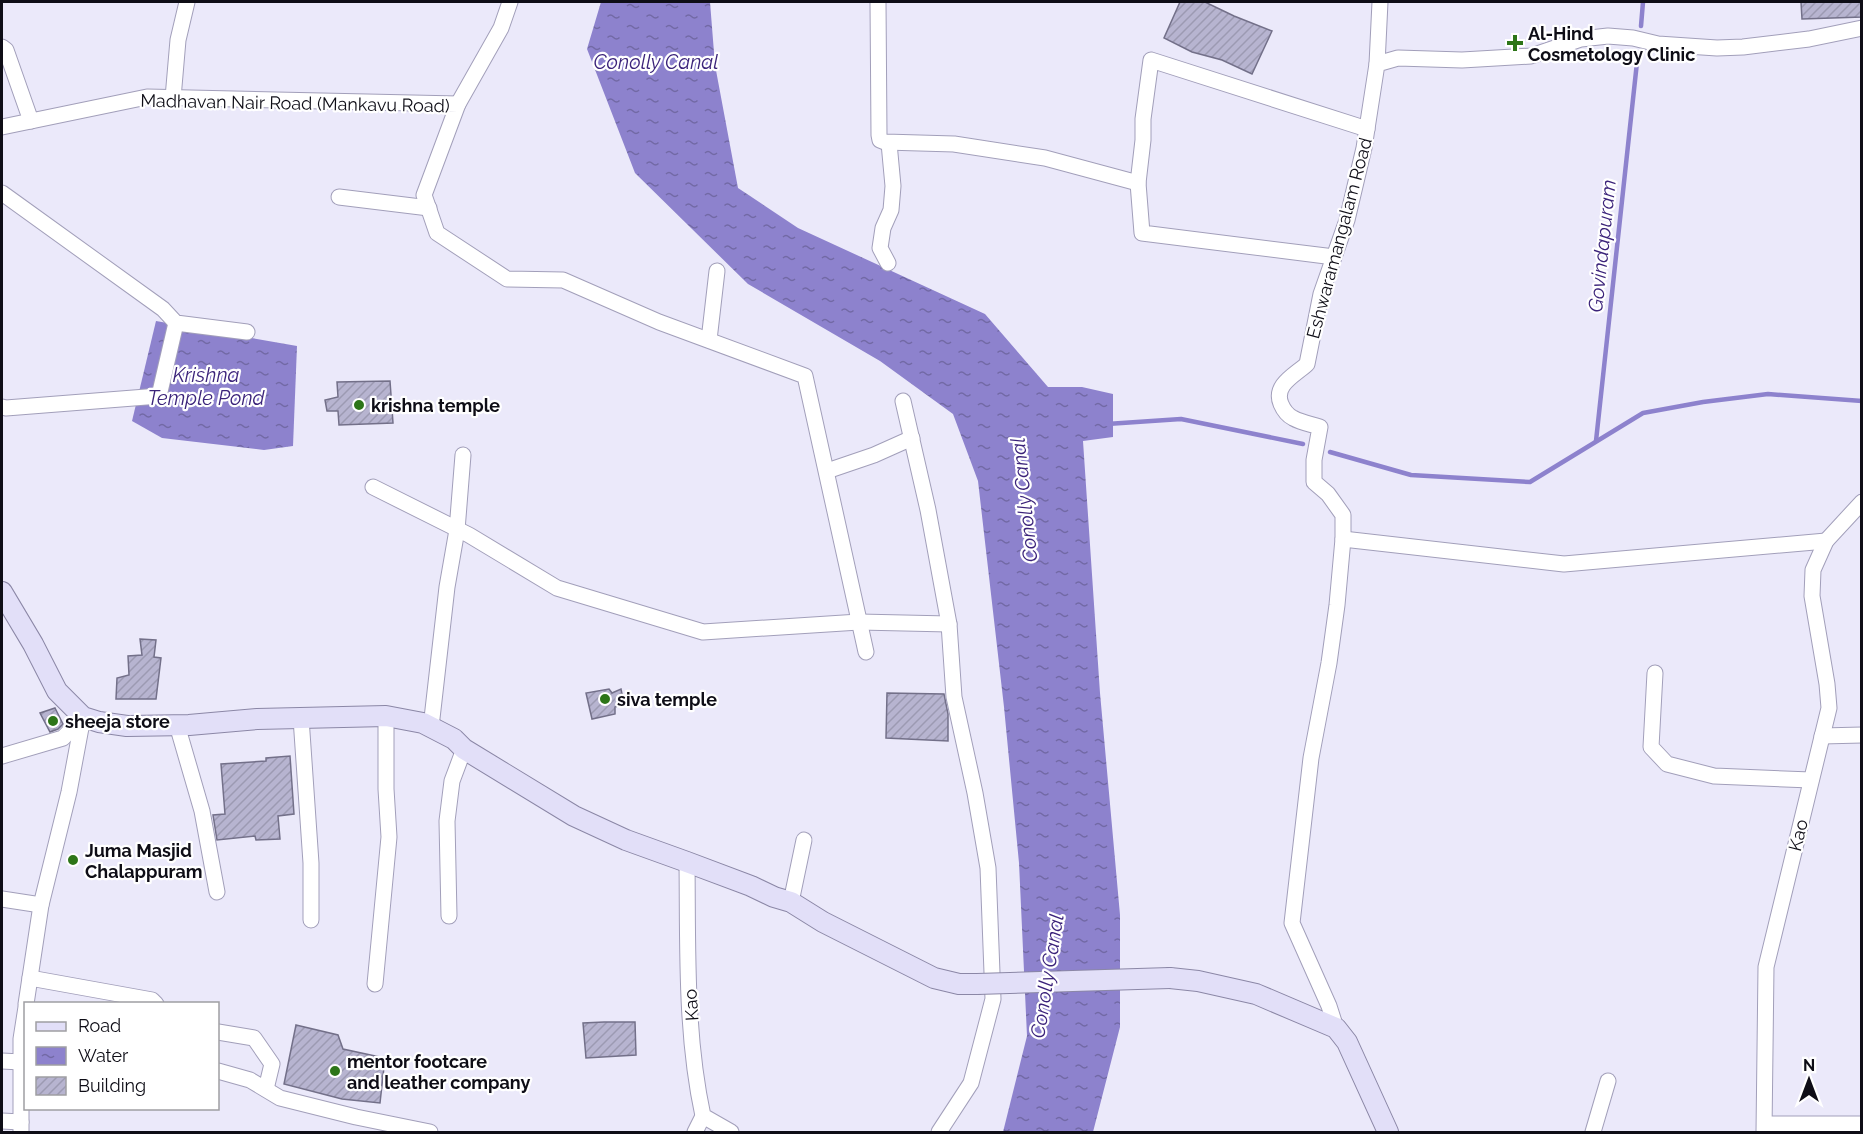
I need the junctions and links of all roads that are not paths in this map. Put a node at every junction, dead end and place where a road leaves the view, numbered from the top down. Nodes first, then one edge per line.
1 (188, 2) edge
2 (510, 2) edge
3 (878, 2) edge
4 (1380, 2) edge
5 (1862, 28) edge
6 (2, 47) edge
7 (1377, 64) junction
8 (173, 98) junction
9 (458, 104) junction
10 (31, 121) junction
11 (2, 127) edge
12 (1367, 129) junction
13 (889, 143) junction
14 (1138, 183) junction
15 (2, 193) edge
16 (339, 197) dead end
17 (429, 208) junction
18 (1334, 257) junction
19 (888, 263) dead end
20 (717, 271) dead end
21 (176, 323) junction
22 (247, 332) dead end
23 (709, 340) junction
24 (903, 401) dead end
25 (2, 407) edge
26 (912, 438) junction
27 (463, 456) dead end
28 (827, 471) junction
29 (373, 487) dead end
30 (1862, 502) edge
31 (457, 530) junction
32 (1343, 539) junction
33 (1826, 541) junction
34 (2, 592) edge
35 (859, 622) junction
36 (949, 624) junction
37 (866, 652) dead end
38 (1655, 673) dead end
39 (386, 716) junction
40 (83, 717) junction
41 (301, 718) junction
42 (177, 725) junction
43 (430, 727) junction
44 (1862, 735) edge
45 (1822, 736) junction
46 (464, 749) junction
47 (2, 756) edge
48 (1811, 780) junction
49 (804, 840) dead end
50 (687, 862) junction
51 (217, 892) dead end
52 (2, 899) edge
53 (791, 902) junction
54 (41, 905) junction
55 (450, 916) dead end
56 (311, 920) dead end
57 (30, 978) junction
58 (375, 984) dead end
59 (26, 1002) edge
60 (154, 1002) edge
61 (1336, 1028) junction
62 (219, 1032) edge
63 (23, 1039) edge
64 (2, 1061) edge
65 (21, 1062) junction
66 (219, 1071) edge
67 (1608, 1081) dead end
68 (266, 1089) junction
69 (703, 1116) junction
70 (2, 1120) edge
71 (1862, 1124) edge
72 (21, 1127) edge
73 (1765, 1128) edge
74 (430, 1132) edge
75 (695, 1132) edge
76 (730, 1132) edge
77 (939, 1132) edge
78 (1388, 1132) edge
79 (1593, 1132) edge

1 - 8 street
2 - 9 street
3 - 13 street
4 - 7 street, Eshwaramangalam Road
5 - 7 street
6 - 10 street
7 - 12 street, Eshwaramangalam Road
8 - 9 street, Madhavan Nair Road (Mankavu Road)
8 - 10 street, Madhavan Nair Road (Mankavu Road)
9 - 17 street, Madhavan Nair Road (Mankavu Road)
10 - 11 street, Madhavan Nair Road (Mankavu Road)
12 - 14 street
12 - 18 street, Eshwaramangalam Road
13 - 14 street
13 - 19 street
14 - 18 street
15 - 21 street
16 - 17 street
17 - 23 street, Madhavan Nair Road (Mankavu Road)
18 - 32 street, Eshwaramangalam Road
20 - 23 street
21 - 22 street
21 - 25 street
23 - 28 street, Madhavan Nair Road (Mankavu Road)
24 - 26 street
26 - 28 street
26 - 36 street
27 - 31 street
28 - 35 street, Madhavan Nair Road (Mankavu Road)
29 - 31 street
30 - 33 street, Kao
31 - 35 street
31 - 43 street
32 - 33 street
32 - 61 street
33 - 45 street, Kao
34 - 40 main road
35 - 36 street
35 - 37 street, Madhavan Nair Road (Mankavu Road)
36 - 77 street
38 - 48 street
39 - 41 main road
39 - 43 main road
39 - 58 street
40 - 42 main road
40 - 47 street
40 - 54 street
41 - 42 main road
41 - 56 street
42 - 51 street
43 - 46 main road
44 - 45 street
45 - 48 street, Kao
46 - 50 main road
46 - 55 street
48 - 73 street, Kao
49 - 53 street
50 - 53 main road
50 - 69 street, Kao
52 - 54 street
53 - 61 main road, bridge
54 - 57 street
57 - 59 street
57 - 60 street
61 - 78 main road
62 - 68 street
63 - 65 street
64 - 65 street
65 - 72 street
66 - 68 street
67 - 79 street
68 - 74 street
69 - 75 street
69 - 76 street
70 - 72 street
71 - 73 street

